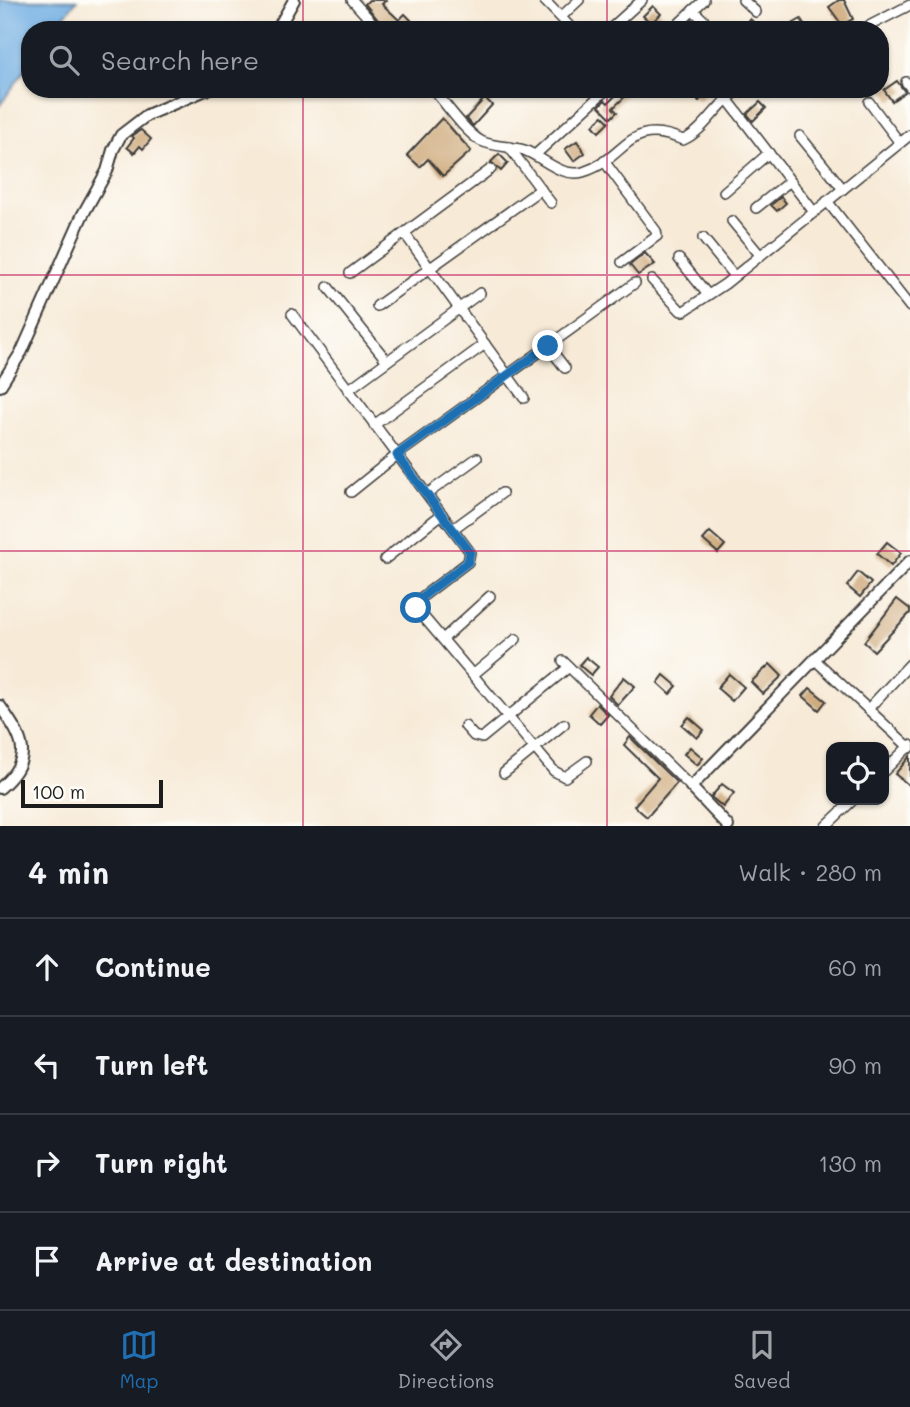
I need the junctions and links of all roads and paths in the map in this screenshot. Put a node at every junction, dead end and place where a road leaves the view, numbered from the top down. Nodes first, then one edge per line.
1 (294, 0) edge
2 (352, 0) edge
3 (544, 0) edge
4 (579, 0) edge
5 (642, 0) edge
6 (704, 0) edge
7 (743, 0) edge
8 (910, 5) edge
9 (694, 10) junction
10 (756, 12) dead end
11 (561, 17) junction
12 (282, 21) edge
13 (371, 21) edge
14 (565, 21) edge
15 (619, 21) edge
16 (682, 21) edge
17 (705, 21) edge
18 (879, 21) edge
19 (187, 98) edge
20 (441, 98) edge
21 (597, 98) edge
22 (731, 98) edge
23 (728, 100) junction
24 (869, 102) dead end
25 (910, 135) edge
26 (800, 136) dead end
27 (900, 143) junction
28 (509, 147) junction
29 (769, 153) junction
30 (535, 155) junction
31 (604, 161) junction
32 (491, 169) dead end
33 (790, 181) junction
34 (843, 188) junction
35 (541, 189) junction
36 (724, 192) dead end
37 (827, 201) junction
38 (551, 202) dead end
39 (756, 208) dead end
40 (814, 212) junction
41 (732, 221) dead end
42 (405, 234) junction
43 (703, 238) dead end
44 (760, 255) junction
45 (679, 259) dead end
46 (622, 262) dead end
47 (430, 270) junction
48 (350, 273) dead end
49 (734, 276) junction
50 (652, 280) dead end
51 (635, 283) dead end
52 (328, 287) dead end
53 (481, 293) dead end
54 (708, 295) junction
55 (377, 306) dead end
56 (910, 307) edge
57 (459, 308) junction
58 (292, 314) dead end
59 (485, 344) junction
60 (548, 346) junction
61 (387, 361) junction
62 (565, 368) dead end
63 (508, 375) junction
64 (0, 386) edge
65 (348, 390) junction
66 (524, 398) dead end
67 (374, 425) junction
68 (397, 455) junction
69 (477, 458) dead end
70 (351, 492) dead end
71 (502, 493) dead end
72 (427, 495) junction
73 (442, 514) junction
74 (453, 529) junction
75 (385, 559) dead end
76 (910, 561) edge
77 (490, 596) dead end
78 (443, 639) junction
79 (516, 639) dead end
80 (814, 659) junction
81 (910, 664) edge
82 (474, 674) junction
83 (0, 706) edge
84 (868, 709) junction
85 (508, 717) junction
86 (564, 724) dead end
87 (465, 726) dead end
88 (910, 747) edge
89 (535, 748) junction
90 (587, 761) dead end
91 (889, 766) edge
92 (504, 773) dead end
93 (691, 787) junction
94 (0, 788) edge
95 (848, 805) edge
96 (728, 826) edge
97 (826, 826) edge

1 - 12 street
2 - 13 street
3 - 11 street
4 - 11 street
5 - 15 street
6 - 9 street
7 - 10 street
8 - 18 street
9 - 16 street
9 - 17 street
11 - 14 street
19 - 64 street
20 - 28 street
21 - 30 street
22 - 23 street
23 - 29 street
23 - 31 street
24 - 27 street
25 - 27 street
26 - 34 street
27 - 34 street
28 - 30 street
28 - 35 street
29 - 33 street
29 - 36 street
30 - 31 street
31 - 46 street
32 - 42 street
33 - 39 street
33 - 40 street
34 - 37 street
35 - 38 street
35 - 47 street
37 - 40 street
37 - 56 street
40 - 44 street
41 - 44 street
42 - 47 street
42 - 48 street
43 - 49 street
44 - 49 street
45 - 54 street
47 - 55 street
47 - 57 street
49 - 54 street
50 - 54 street
51 - 60 street
52 - 61 street
53 - 57 street
57 - 59 street
57 - 61 street
58 - 65 street
59 - 63 street
59 - 67 street
60 - 62 street
60 - 63 street
61 - 65 street
63 - 66 street
63 - 68 street
65 - 67 street
67 - 68 street
68 - 70 street
68 - 72 street
69 - 72 street
71 - 74 street
72 - 73 street
73 - 74 street
73 - 75 street
74 - 78 street
76 - 80 street
77 - 78 street
78 - 82 street
79 - 82 street
80 - 84 street
80 - 93 street
81 - 84 street
82 - 85 street
83 - 94 street
84 - 88 street
85 - 87 street
85 - 89 street
85 - 93 street
86 - 89 street
88 - 91 street
89 - 90 street
89 - 92 street
93 - 96 street
95 - 97 street

